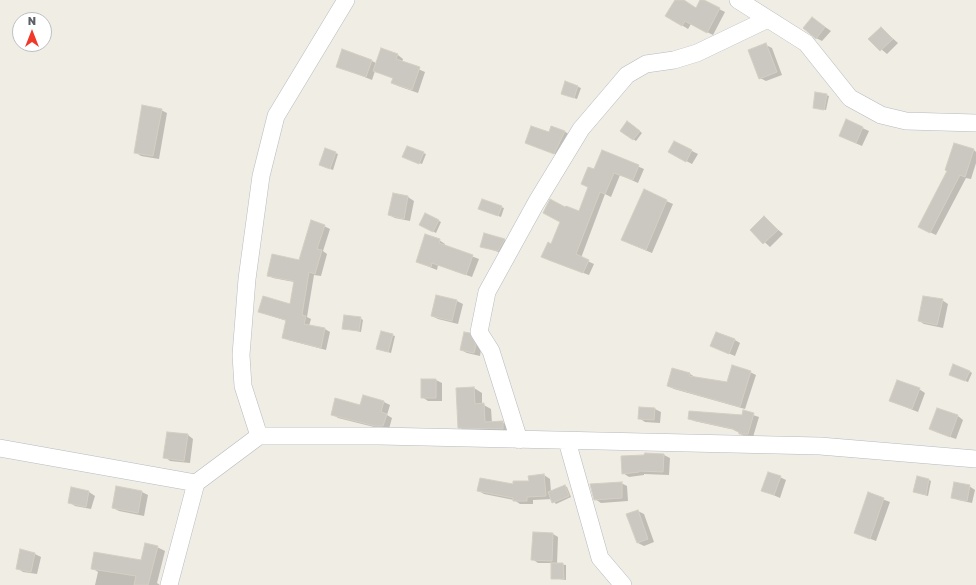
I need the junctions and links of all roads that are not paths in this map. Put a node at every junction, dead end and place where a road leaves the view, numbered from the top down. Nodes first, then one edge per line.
1 (346, 0) edge
2 (738, 0) edge
3 (768, 19) junction
4 (976, 123) edge
5 (258, 436) junction
6 (519, 440) junction
7 (567, 441) junction
8 (0, 448) edge
9 (976, 459) edge
10 (196, 483) junction
11 (169, 585) edge
12 (623, 585) edge

1 - 5 street
2 - 3 street
3 - 4 street
3 - 6 street
5 - 6 street
5 - 10 street
6 - 7 street
7 - 9 street
7 - 12 street
8 - 10 street
10 - 11 street

